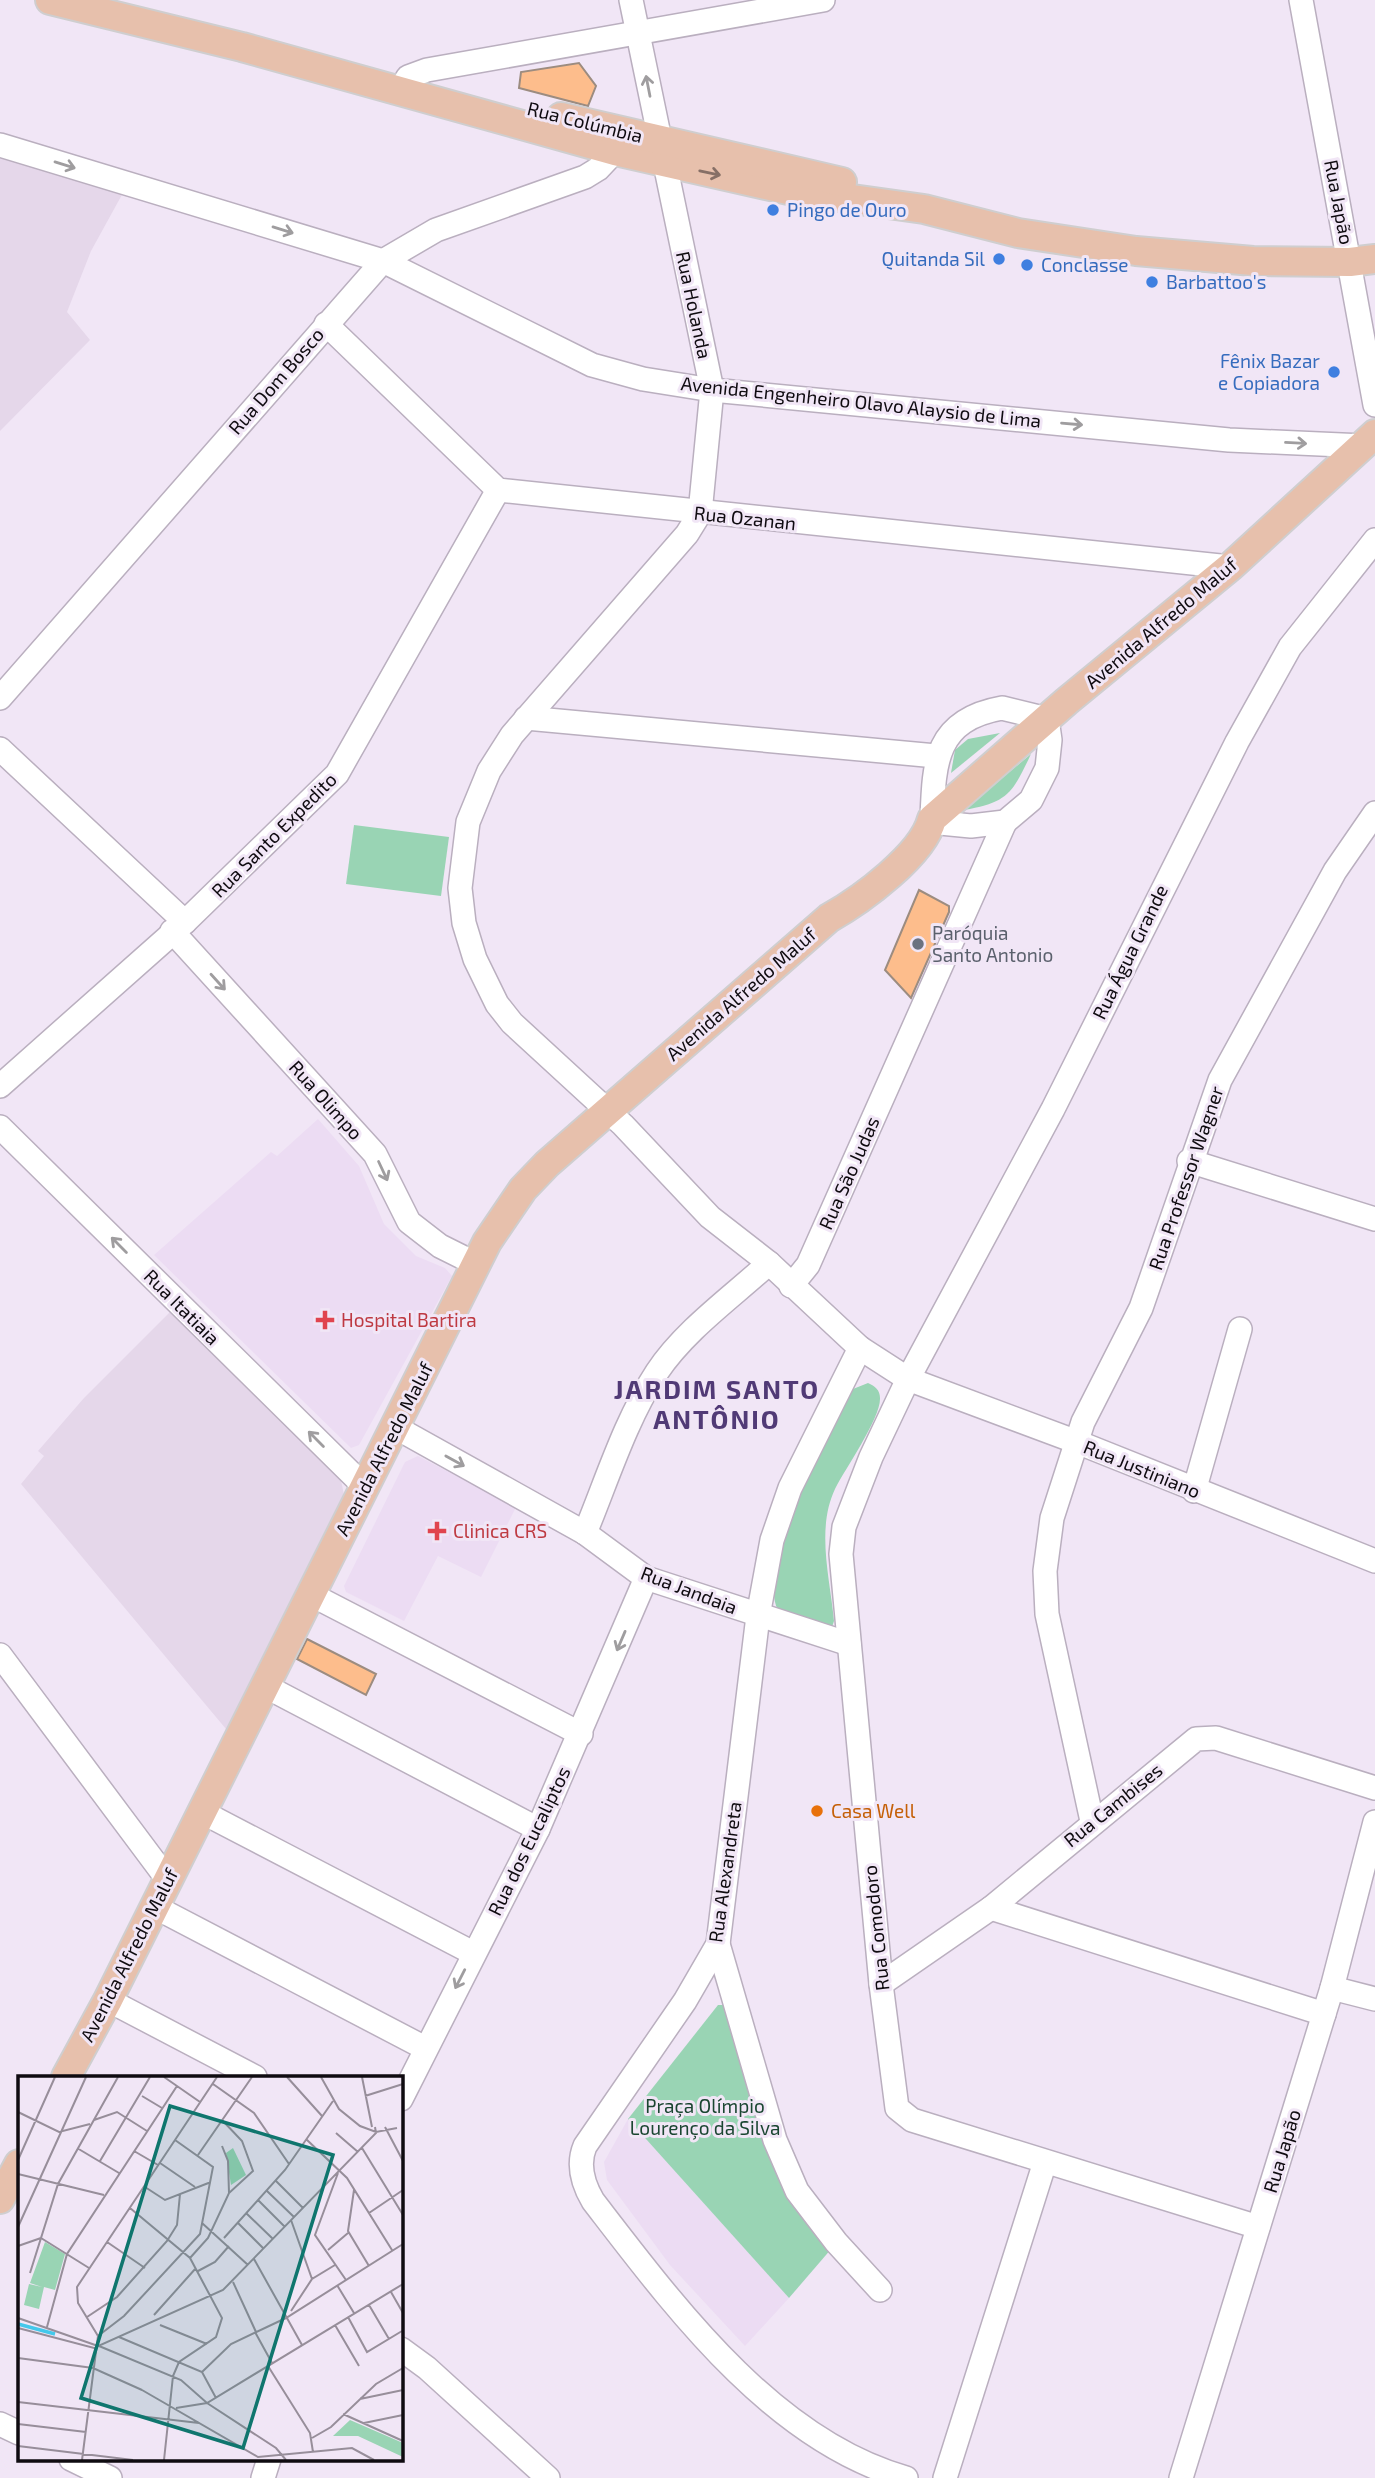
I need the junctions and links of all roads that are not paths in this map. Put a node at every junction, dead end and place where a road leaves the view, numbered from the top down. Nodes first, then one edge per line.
1 (50, 0) edge
2 (632, 0) edge
3 (823, 0) edge
4 (1301, 0) edge
5 (637, 33) junction
6 (404, 84) junction
7 (0, 145) edge
8 (655, 147) junction
9 (615, 151) junction
10 (383, 261) junction
11 (1363, 261) edge
12 (326, 324) junction
13 (712, 390) junction
14 (1375, 404) edge
15 (1371, 443) edge
16 (498, 490) junction
17 (700, 513) junction
18 (1375, 540) edge
19 (1230, 567) junction
20 (2, 693) edge
21 (526, 718) junction
22 (1047, 719) junction
23 (0, 749) edge
24 (936, 756) junction
25 (1375, 813) edge
26 (1005, 822) junction
27 (931, 823) junction
28 (178, 926) junction
29 (0, 1086) edge
30 (607, 1110) junction
31 (0, 1127) edge
32 (1189, 1161) junction
33 (1375, 1219) edge
34 (769, 1263) junction
35 (476, 1264) junction
36 (791, 1286) junction
37 (1240, 1329) dead end
38 (860, 1348) junction
39 (908, 1379) junction
40 (395, 1427) junction
41 (1077, 1442) junction
42 (365, 1487) junction
43 (1194, 1491) junction
44 (585, 1533) junction
45 (1375, 1561) edge
46 (646, 1578) junction
47 (310, 1594) junction
48 (758, 1616) junction
49 (849, 1644) junction
50 (0, 1655) edge
51 (265, 1686) junction
52 (581, 1734) junction
53 (1375, 1788) edge
54 (202, 1812) junction
55 (1092, 1821) junction
56 (1375, 1822) edge
57 (538, 1829) junction
58 (168, 1880) junction
59 (155, 1907) junction
60 (991, 1908) junction
61 (718, 1944) junction
62 (473, 1953) junction
63 (881, 1984) junction
64 (1332, 1988) junction
65 (1375, 1999) edge
66 (108, 2000) junction
67 (1324, 2014) junction
68 (425, 2048) junction
69 (67, 2076) edge
70 (253, 2076) edge
71 (402, 2097) edge
72 (1045, 2162) junction
73 (18, 2166) edge
74 (0, 2200) edge
75 (1258, 2227) junction
76 (880, 2290) dead end
77 (402, 2350) edge
78 (0, 2424) edge
79 (18, 2433) edge
80 (73, 2460) edge
81 (269, 2460) edge
82 (110, 2478) edge
83 (263, 2478) edge
84 (548, 2478) edge
85 (906, 2478) edge
86 (945, 2478) edge
87 (1181, 2478) edge

1 - 6 main road, Rua Colúmbia
2 - 5 street, Rua Holanda
3 - 5 street
4 - 11 street, Rua Japão
5 - 6 street
8 -> 5 street, Rua Holanda
6 - 8 main road, Rua Colúmbia
6 - 9 main road, Rua Colúmbia
7 -> 10 street, Avenida Engenheiro Olavo Alaysio de Lima
8 - 9 main road, Rua Colúmbia
8 - 11 main road, Rua Colúmbia
8 - 13 street, Rua Holanda
9 - 10 street, Rua Dom Bosco
10 - 12 street, Rua Dom Bosco
10 - 13 street, Avenida Engenheiro Olavo Alaysio de Lima
11 - 14 street, Rua Japão
12 - 16 street
12 - 20 street, Rua Dom Bosco
13 -> 15 street, Avenida Engenheiro Olavo Alaysio de Lima
13 - 17 street, Rua Holanda
15 - 19 main road, Avenida Alfredo Maluf
16 - 17 street, Rua Ozanan
16 - 28 street, Rua Santo Expedito
17 - 19 street, Rua Ozanan
17 - 21 street, Rua Holanda
18 - 39 street, Rua Água Grande
19 - 22 main road, Avenida Alfredo Maluf
21 - 24 street
21 - 30 street, Rua Holanda
22 - 24 street
22 - 26 street
22 - 27 main road, Avenida Alfredo Maluf
23 - 28 street, Rua Olimpo
24 - 27 street
25 - 32 street, Rua Professor Wagner
26 - 27 street
26 - 36 street, Rua São Judas
27 - 30 main road, Avenida Alfredo Maluf
28 - 29 street, Rua Santo Expedito
28 -> 35 street, Rua Olimpo
30 - 34 street
30 - 35 main road, Avenida Alfredo Maluf
42 -> 31 street, Rua Itatiaia
32 - 33 street
32 - 41 street, Rua Professor Wagner
34 - 36 street
34 - 44 street
35 - 40 main road, Avenida Alfredo Maluf
36 - 38 street, Rua Justiniano
37 - 43 street
38 - 39 street, Rua Justiniano
38 - 48 street, Rua Alexandreta
39 - 41 street, Rua Justiniano
39 - 49 street, Rua Comodoro
40 - 42 main road, Avenida Alfredo Maluf
40 -> 44 street, Rua Jandaia
41 - 43 street, Rua Justiniano
41 - 55 street, Rua Professor Wagner
42 - 47 main road, Avenida Alfredo Maluf
43 - 45 street, Rua Justiniano
44 - 46 street, Rua Jandaia
46 - 48 street, Rua Jandaia
46 -> 52 street, Rua dos Eucaliptos
47 - 51 main road, Avenida Alfredo Maluf
47 - 52 street
48 - 49 street, Rua Jandaia
48 - 61 street, Rua Alexandreta
49 - 63 street, Rua Comodoro
50 - 58 street
51 - 54 main road, Avenida Alfredo Maluf
51 - 57 street
52 - 57 street, Rua dos Eucaliptos
53 - 55 street, Rua Cambises
54 - 58 main road, Avenida Alfredo Maluf
54 - 62 street
55 - 60 street, Rua Cambises
56 - 64 street, Rua Japão
57 - 62 street, Rua dos Eucaliptos
58 - 59 main road, Avenida Alfredo Maluf
59 - 66 main road, Avenida Alfredo Maluf
59 - 68 street
60 - 63 street, Rua Cambises
60 - 67 street
61 - 76 street
61 - 85 street, Rua Alexandreta
62 -> 68 street, Rua dos Eucaliptos
63 - 72 street, Rua Comodoro
64 - 65 street
64 - 67 street, Rua Japão
66 - 69 main road, Avenida Alfredo Maluf
66 - 70 street
67 - 75 street, Rua Japão
68 - 71 street, Rua dos Eucaliptos
72 - 75 street, Rua Comodoro
72 - 86 street
73 - 74 main road
75 - 87 street, Rua Japão
77 - 84 street
78 - 79 street
80 - 82 street
81 - 83 street

